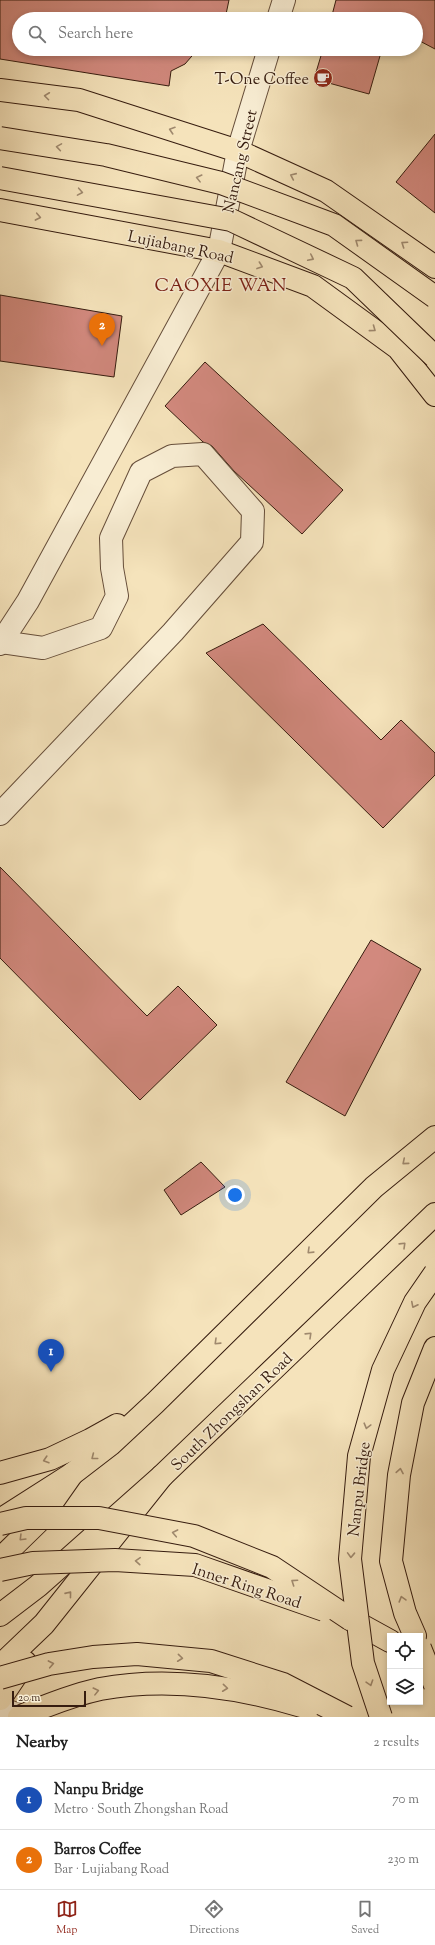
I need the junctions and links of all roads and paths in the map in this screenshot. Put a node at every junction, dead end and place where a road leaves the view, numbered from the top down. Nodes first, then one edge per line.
1 (284, 0) edge
2 (280, 12) edge
3 (267, 56) edge
4 (0, 90) edge
5 (0, 138) edge
6 (238, 151) junction
7 (0, 178) edge
8 (0, 210) edge
9 (220, 251) junction
10 (435, 267) edge
11 (435, 298) edge
12 (435, 357) edge
13 (435, 395) edge
14 (1, 643) edge
15 (0, 814) edge
16 (435, 1137) edge
17 (435, 1214) edge
18 (435, 1273) edge
19 (435, 1348) edge
20 (155, 1403) junction
21 (0, 1473) edge
22 (72, 1474) junction
23 (162, 1476) junction
24 (0, 1520) edge
25 (0, 1524) edge
26 (0, 1559) edge
27 (0, 1570) edge
28 (0, 1614) edge
29 (350, 1619) junction
30 (44, 1624) junction
31 (414, 1633) edge
32 (387, 1639) edge
33 (423, 1655) edge
34 (423, 1660) edge
35 (0, 1666) edge
36 (435, 1667) edge
37 (0, 1678) edge
38 (435, 1684) edge
39 (0, 1698) edge
40 (0, 1708) edge
41 (19, 1717) edge
42 (25, 1717) edge
43 (339, 1717) edge
44 (347, 1717) edge
45 (381, 1717) edge

1 - 2 street
3 - 6 street, Nancang Street
6 -> 4 main road
11 -> 5 main road, bridge
6 - 9 street, Nancang Street
10 -> 6 main road
7 -> 12 main road, bridge
8 -> 9 main road, Lujiabang Road
9 -> 13 main road, Lujiabang Road
9 - 14 street, Nancang Street
14 - 15 street
16 -> 20 main road
23 -> 17 main road, South Zhongshan Road
18 -> 45 main road, Nanpu Bridge, bridge
31 -> 19 main road
20 -> 21 main road
20 -> 22 main road
22 - 24 main road
22 -> 26 main road
23 - 28 main road
30 -> 23 main road, South Zhongshan Road
29 -> 25 main road, bridge
29 -> 27 main road, Inner Ring Road, bridge
29 - 32 main road, Inner Ring Road, bridge
30 - 35 main road, South Zhongshan Road
30 - 39 main road, South Zhongshan Road
33 - 38 main road, bridge
34 - 36 main road, bridge
37 -> 44 main road, bridge
40 - 42 street
41 -> 43 main road, bridge

